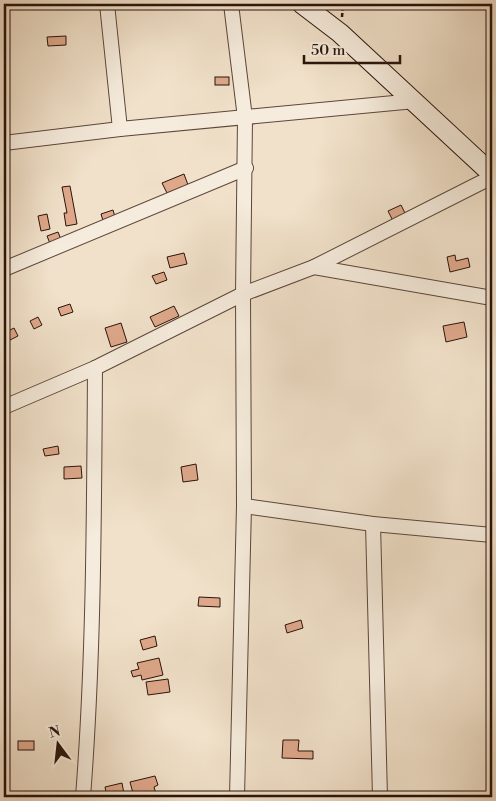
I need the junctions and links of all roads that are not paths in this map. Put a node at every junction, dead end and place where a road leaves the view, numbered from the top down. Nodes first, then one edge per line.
1 (107, 4) edge
2 (231, 4) edge
3 (302, 4) edge
4 (415, 101) junction
5 (245, 118) junction
6 (120, 129) junction
7 (4, 143) edge
8 (246, 168) junction
9 (492, 175) edge
10 (314, 267) junction
11 (4, 269) edge
12 (243, 294) junction
13 (492, 298) edge
14 (95, 368) junction
15 (4, 407) edge
16 (244, 506) junction
17 (373, 524) junction
18 (492, 535) edge
19 (83, 797) edge
20 (237, 797) edge
21 (380, 797) edge

1 - 6 street
2 - 5 street
3 - 4 street
4 - 5 street
4 - 9 street
5 - 6 street
5 - 8 street
6 - 7 street
8 - 11 street
8 - 12 street
9 - 10 street
10 - 12 street
10 - 13 street
12 - 14 street
12 - 16 street
14 - 15 street
14 - 19 street
16 - 17 street
16 - 20 street
17 - 18 street
17 - 21 street

